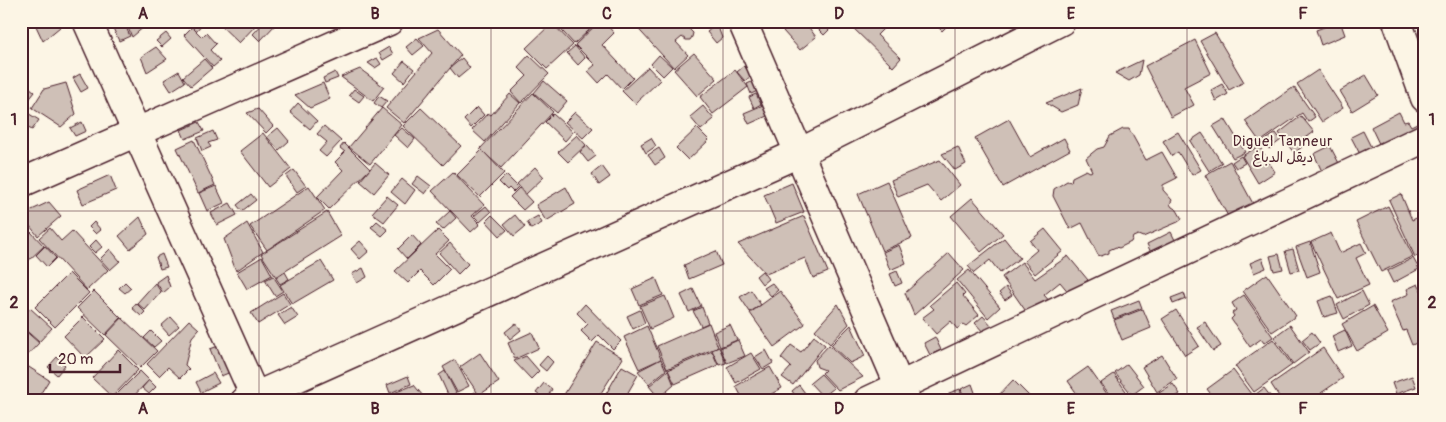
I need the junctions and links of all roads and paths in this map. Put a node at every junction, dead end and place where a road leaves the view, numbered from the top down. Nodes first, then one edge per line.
1 (87, 21) edge
2 (389, 21) edge
3 (742, 21) edge
4 (1061, 21) edge
5 (1397, 21) edge
6 (1425, 98) edge
7 (137, 132) junction
8 (1425, 138) edge
9 (799, 153) junction
10 (21, 183) edge
11 (902, 394) edge
12 (253, 399) edge
13 (868, 401) edge

1 - 7 street
2 - 7 street
3 - 9 street
4 - 9 street
5 - 6 street
7 - 10 street
7 - 12 street
8 - 11 street
9 - 11 street
9 - 12 street
11 - 13 street

